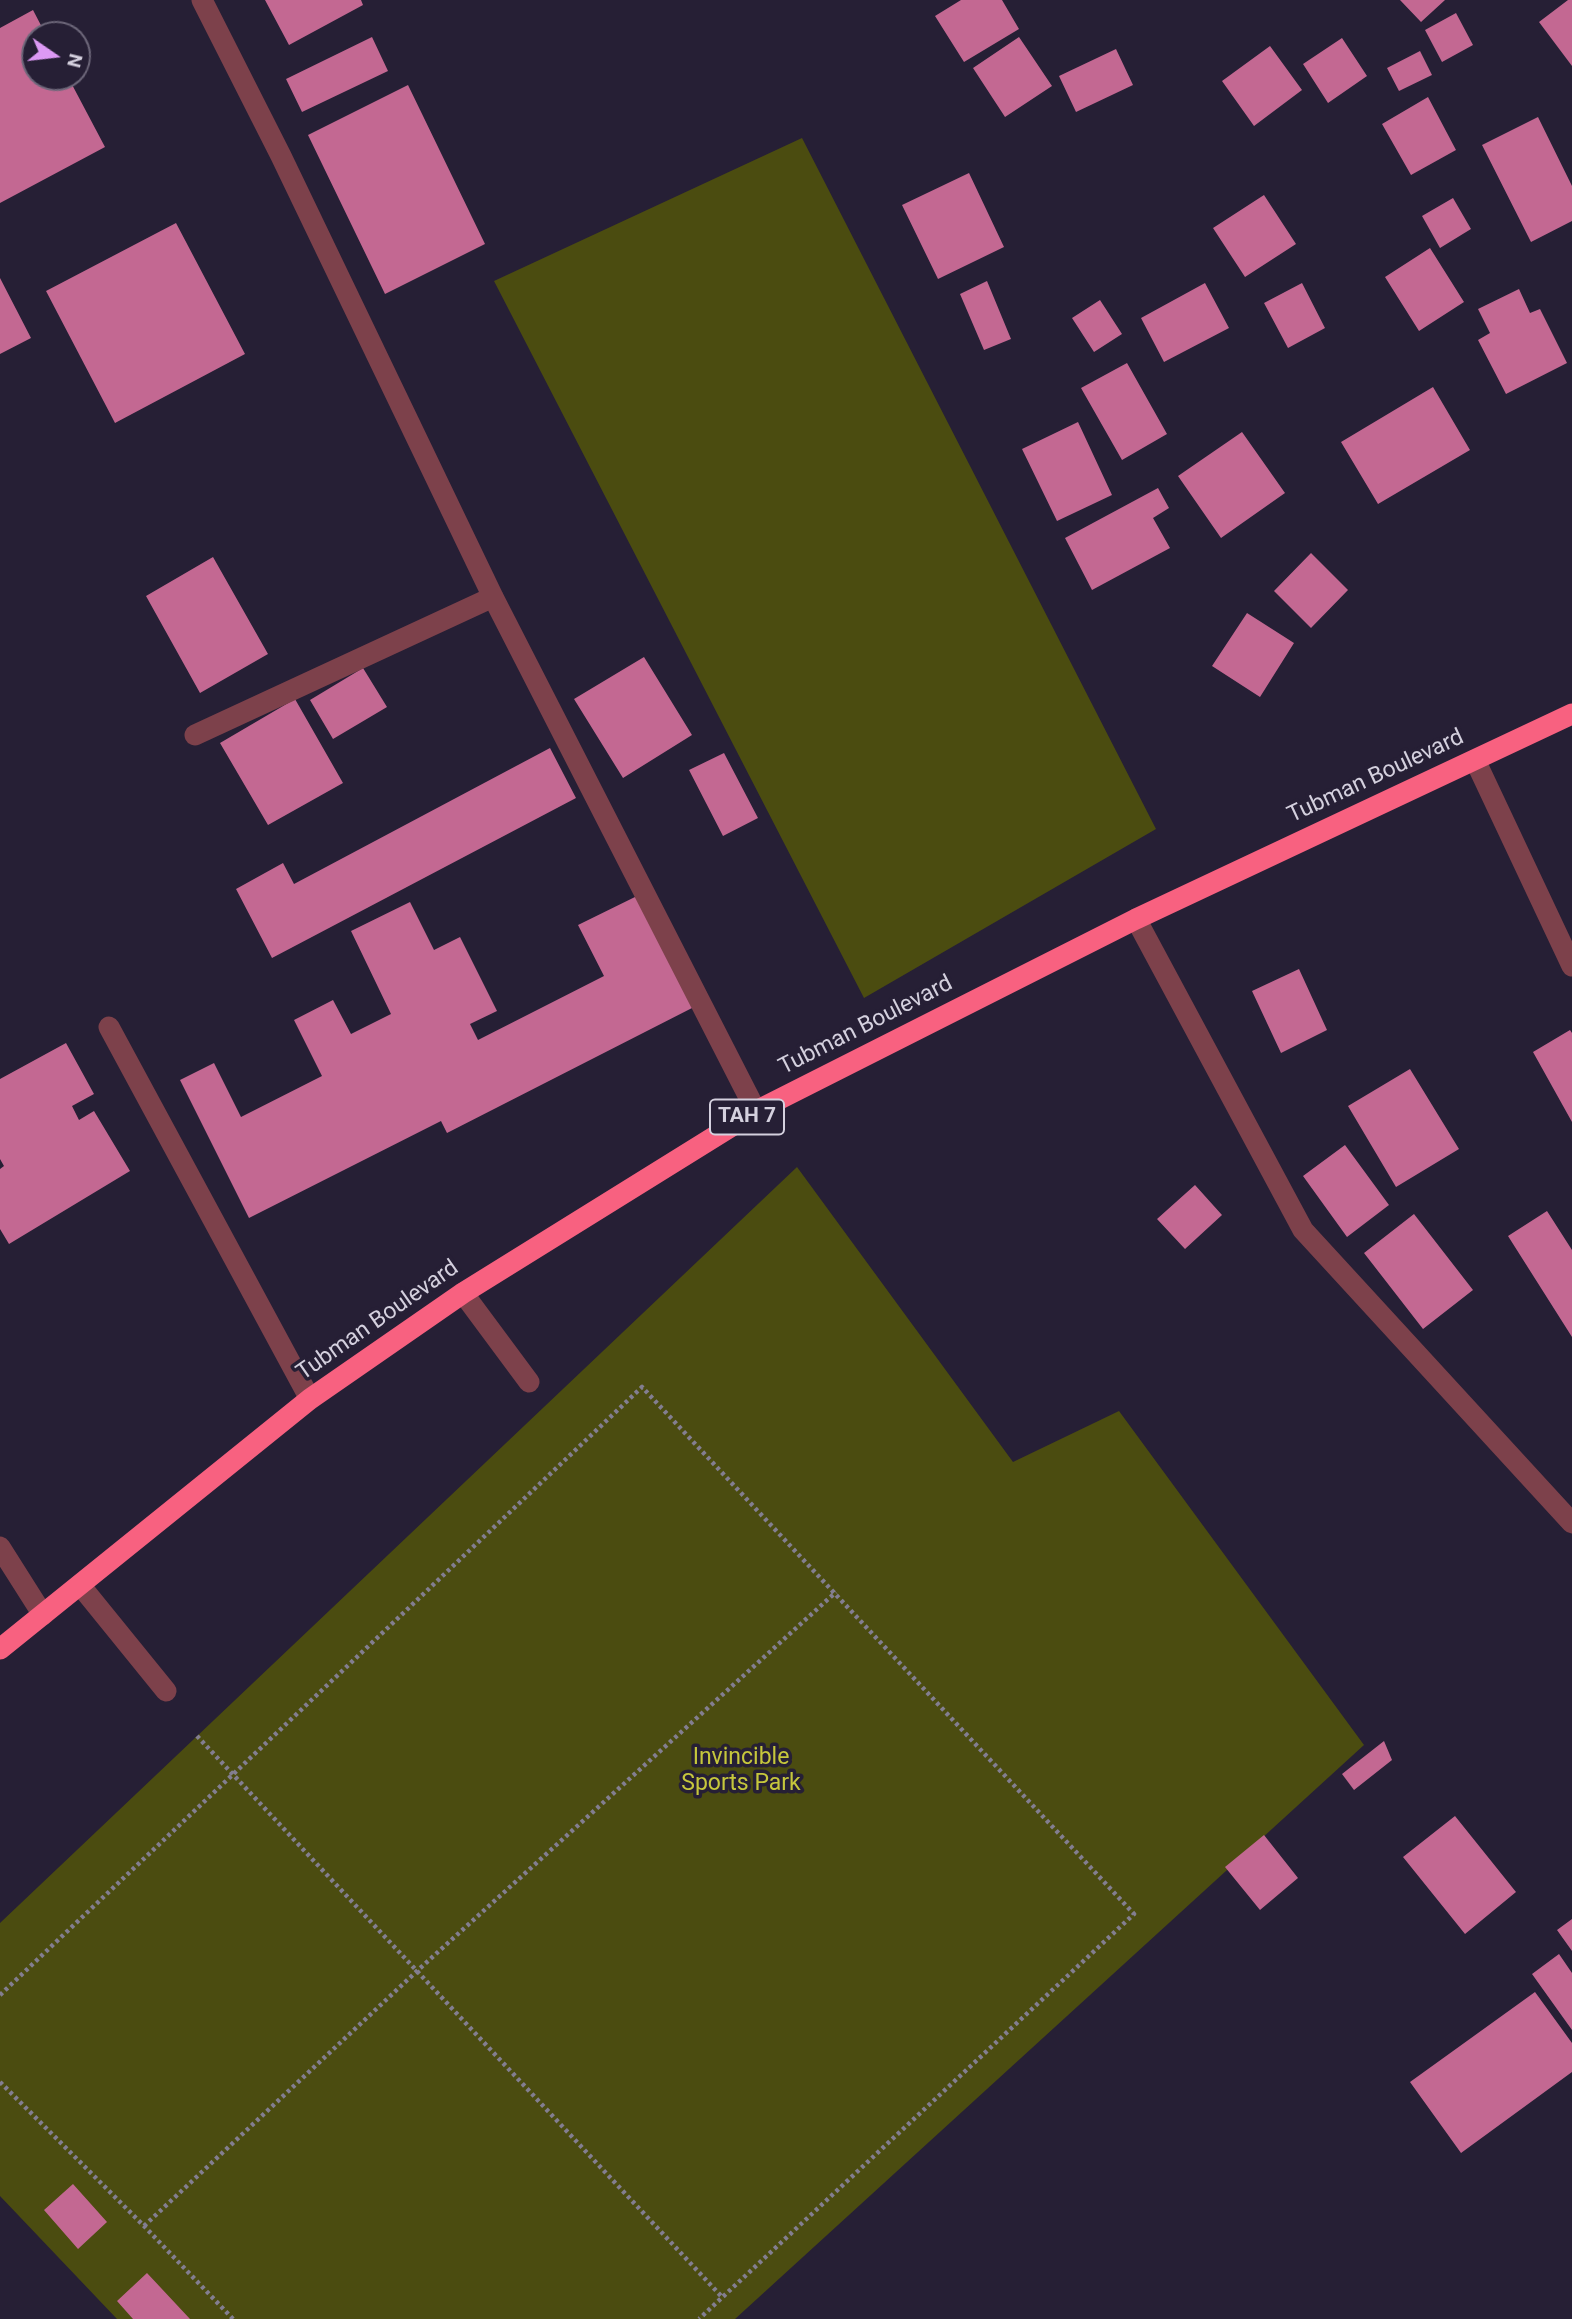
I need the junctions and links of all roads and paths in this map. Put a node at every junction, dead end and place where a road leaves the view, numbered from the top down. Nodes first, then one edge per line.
1 (202, 0) edge
2 (493, 597) junction
3 (1572, 714) edge
4 (195, 735) dead end
5 (1475, 760) junction
6 (1136, 919) junction
7 (1572, 965) edge
8 (109, 1027) dead end
9 (756, 1111) junction
10 (463, 1293) junction
11 (529, 1382) dead end
12 (310, 1399) junction
13 (1572, 1523) edge
14 (0, 1547) edge
15 (80, 1586) junction
16 (835, 1592) junction
17 (43, 1615) junction
18 (0, 1649) edge
19 (166, 1691) dead end
20 (197, 1736) dead end
21 (233, 1775) junction
22 (416, 1971) junction
23 (0, 1995) edge
24 (0, 2082) edge
25 (144, 2226) junction
26 (722, 2297) junction
27 (233, 2319) edge
28 (699, 2319) edge

1 - 2 street
2 - 4 street
2 - 9 street
3 - 5 highway, Tubman Boulevard / TAH 7
5 - 6 highway, Tubman Boulevard / TAH 7
5 - 7 street
6 - 9 highway, Tubman Boulevard / TAH 7
6 - 13 street
8 - 12 street
9 - 10 highway, Tubman Boulevard / TAH 7
10 - 11 street
10 - 12 highway, Tubman Boulevard / TAH 7
12 - 15 highway, Tubman Boulevard / TAH 7
14 - 17 street
15 - 17 highway, Tubman Boulevard / TAH 7
15 - 19 street
16 - 21 path
16 - 22 path
16 - 26 path
17 - 18 highway, Tubman Boulevard / TAH 7
20 - 21 path
21 - 22 path
21 - 23 path
22 - 25 path
22 - 26 path
24 - 25 path
25 - 27 path
26 - 28 path

